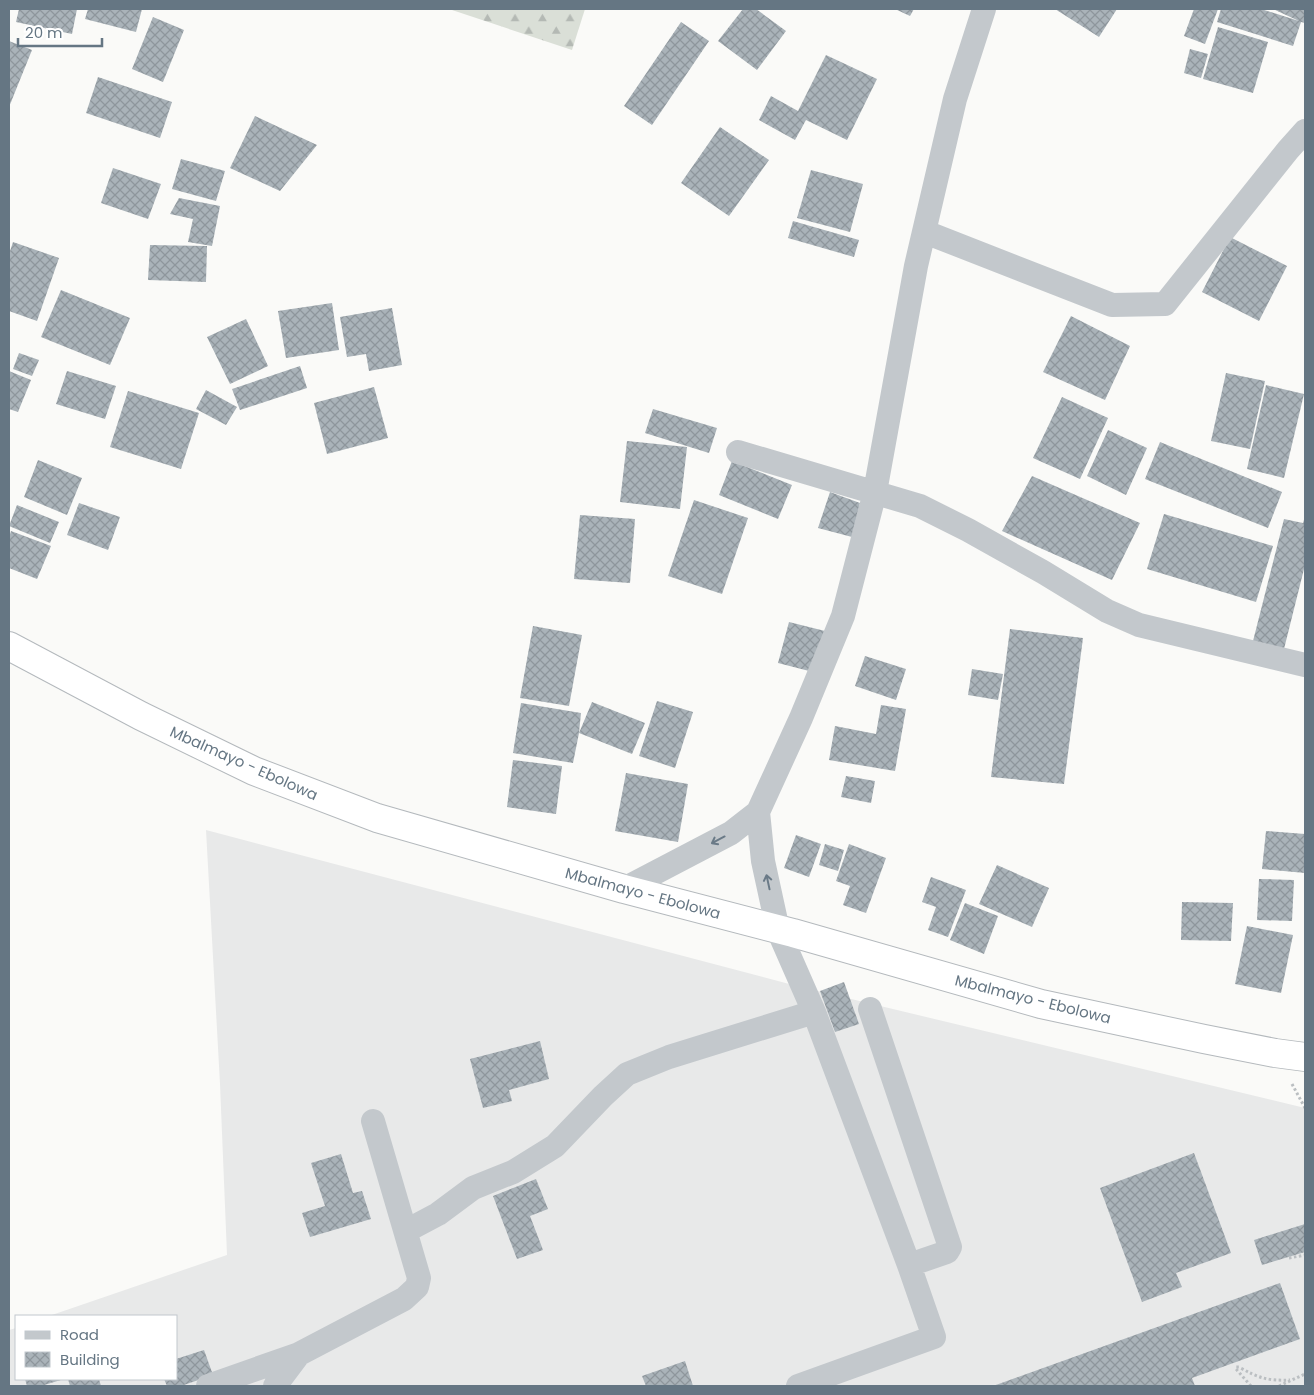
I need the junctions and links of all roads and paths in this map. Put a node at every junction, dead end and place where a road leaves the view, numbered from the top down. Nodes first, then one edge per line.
1 (984, 9) edge
2 (1305, 131) edge
3 (1296, 155) edge
4 (925, 232) junction
5 (738, 452) dead end
6 (875, 492) junction
7 (9, 646) edge
8 (1305, 665) edge
9 (758, 812) junction
10 (624, 889) junction
11 (778, 930) junction
12 (870, 1010) dead end
13 (814, 1012) junction
14 (1305, 1057) edge
15 (373, 1121) dead end
16 (406, 1231) junction
17 (1305, 1255) edge
18 (1289, 1258) dead end
19 (909, 1265) junction
20 (299, 1354) junction
21 (1305, 1374) edge
22 (1290, 1380) junction
23 (208, 1386) edge
24 (275, 1386) edge
25 (798, 1386) edge
26 (1251, 1386) edge
27 (1279, 1386) edge

1 - 4 street
2 - 3 street
3 - 4 street
4 - 6 street
5 - 6 street
6 - 8 street
6 - 9 street
7 - 10 highway, Mbalmayo - Ebolowa
9 -> 10 street
11 -> 9 street
10 - 11 highway, Mbalmayo - Ebolowa
11 - 13 street
11 - 14 highway, Mbalmayo - Ebolowa
12 - 19 street
13 - 16 street
13 - 19 street
15 - 16 street
16 - 20 street
17 - 18 path
19 - 25 street
20 - 23 street
20 - 24 street
21 - 22 path
22 - 26 path
22 - 27 path

